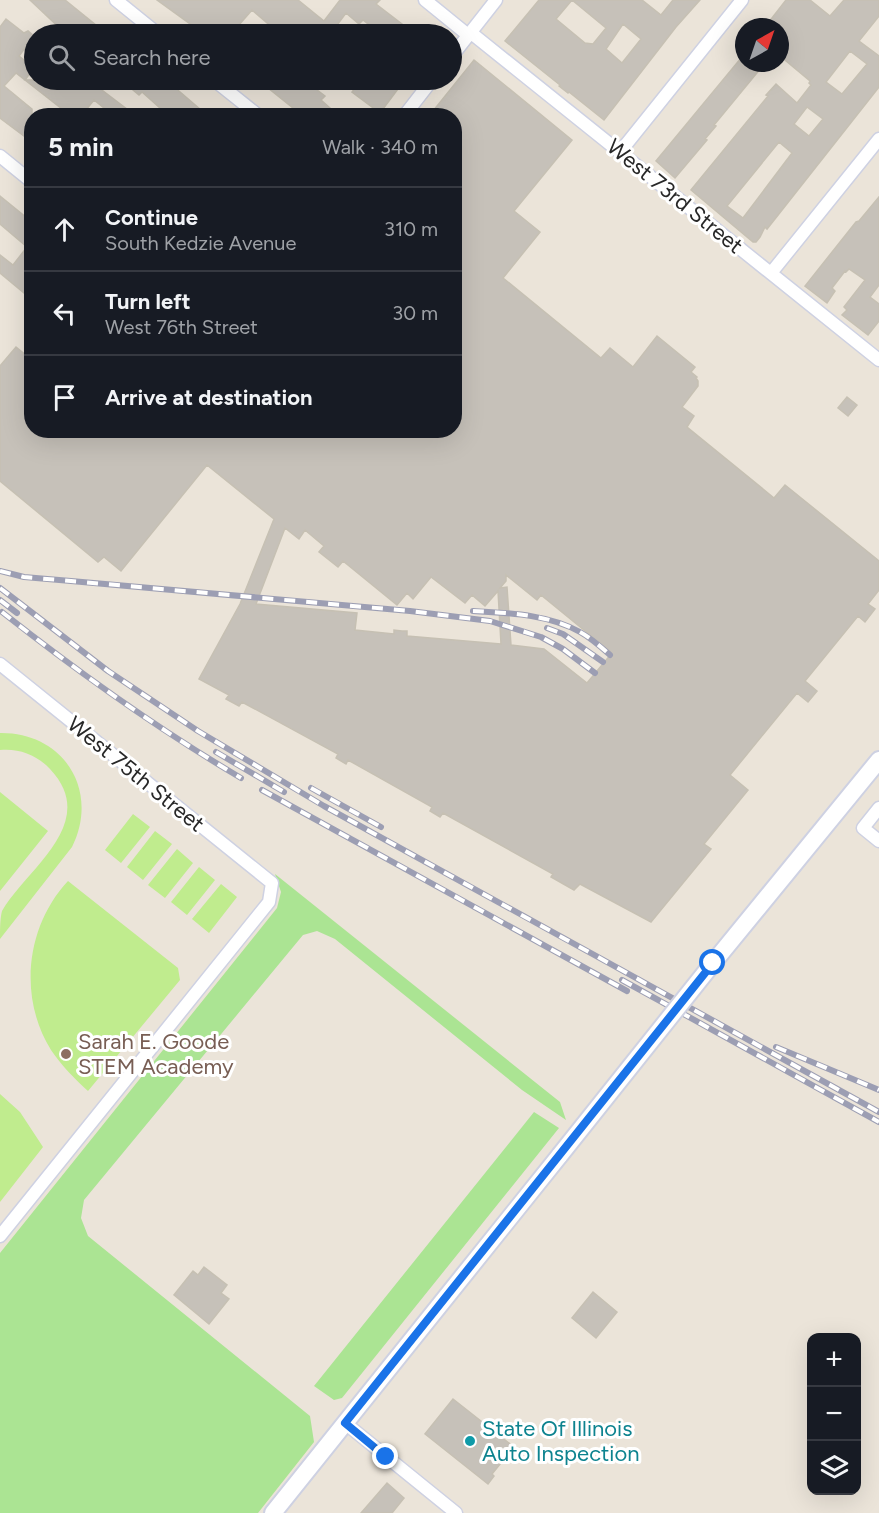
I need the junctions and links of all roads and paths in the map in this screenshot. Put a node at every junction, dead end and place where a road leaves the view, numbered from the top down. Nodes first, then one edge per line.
1 (116, 0) edge
2 (425, 0) edge
3 (496, 0) edge
4 (742, 0) edge
5 (146, 24) edge
6 (457, 24) edge
7 (462, 28) edge
8 (469, 33) junction
9 (462, 42) edge
10 (226, 90) edge
11 (424, 90) edge
12 (249, 108) edge
13 (410, 108) edge
14 (879, 139) edge
15 (620, 152) junction
16 (0, 156) edge
17 (24, 176) edge
18 (771, 273) junction
19 (879, 360) edge
20 (0, 664) edge
21 (879, 760) edge
22 (879, 808) edge
23 (879, 841) edge
24 (0, 1236) edge
25 (345, 1423) junction
26 (273, 1513) edge
27 (456, 1513) edge

1 - 5 street
2 - 6 street, West 73rd Street
3 - 8 street
4 - 15 street
7 - 8 street, West 73rd Street
8 - 9 street
8 - 15 street, West 73rd Street
10 - 12 street
11 - 13 street
14 - 18 street
15 - 18 street, West 73rd Street
16 - 17 street
18 - 19 street, West 73rd Street
20 - 24 street, West 75th Street
21 - 25 main road, bridge
22 - 23 street
25 - 26 main road
25 - 27 street

